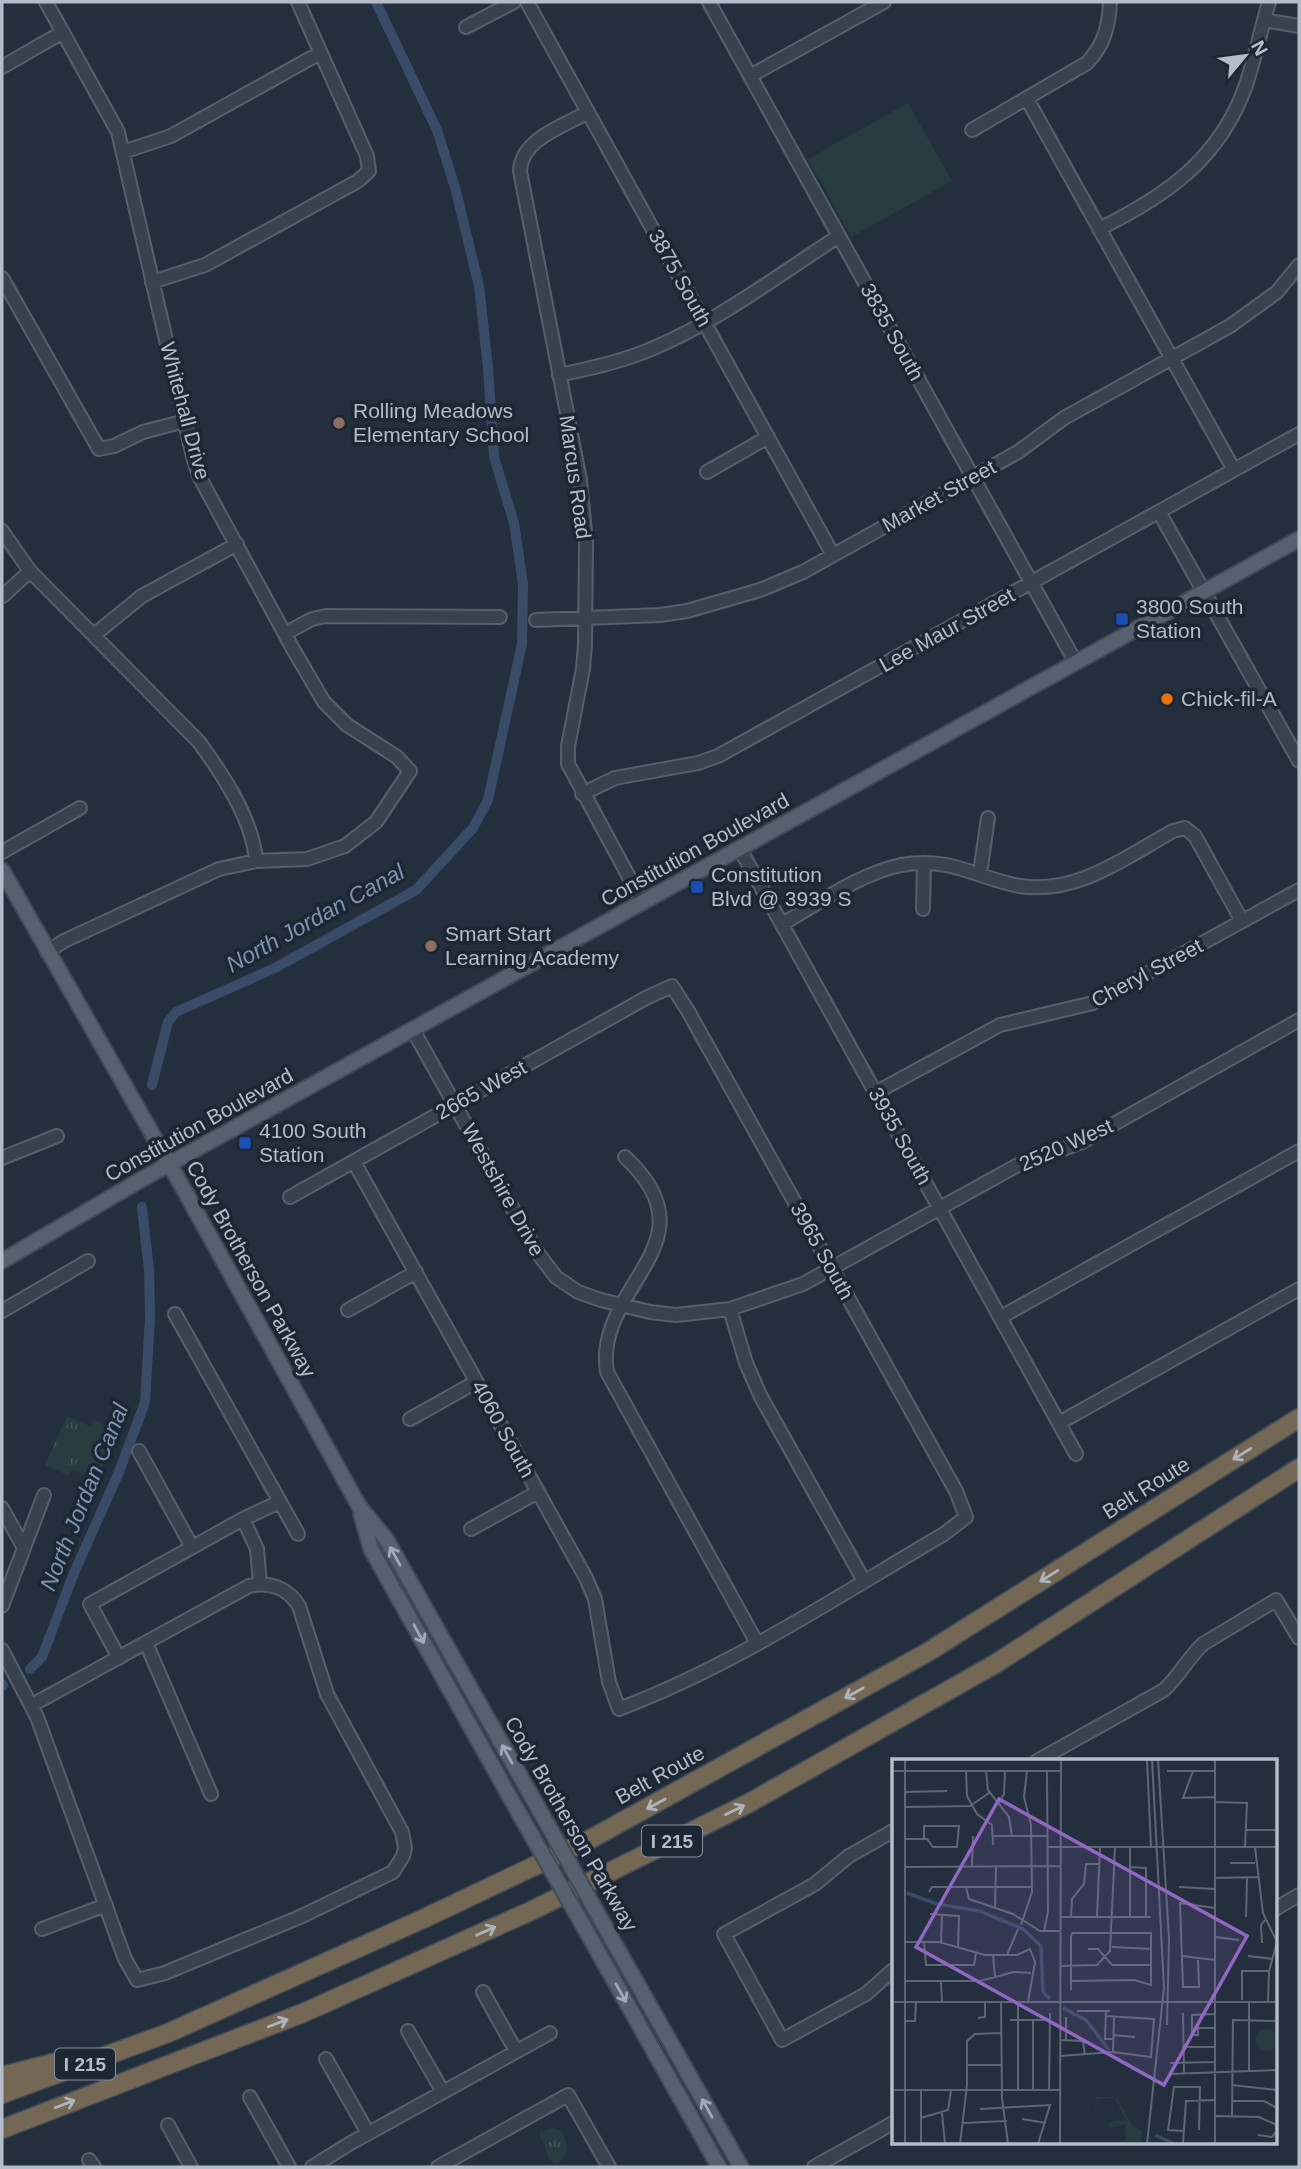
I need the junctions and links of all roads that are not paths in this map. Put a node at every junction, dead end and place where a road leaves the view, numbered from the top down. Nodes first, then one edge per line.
1 (46, 2) edge
2 (298, 2) edge
3 (514, 2) edge
4 (527, 2) edge
5 (709, 2) edge
6 (884, 2) edge
7 (1110, 2) edge
8 (1269, 2) edge
9 (1264, 20) junction
10 (1299, 26) edge
11 (466, 27) dead end
12 (63, 32) junction
13 (320, 53) junction
14 (2, 67) edge
15 (750, 76) junction
16 (1027, 99) junction
17 (588, 112) junction
18 (971, 130) dead end
19 (123, 152) junction
20 (1099, 229) junction
21 (839, 236) junction
22 (1299, 265) edge
23 (2, 278) edge
24 (152, 282) junction
25 (704, 322) junction
26 (1171, 359) junction
27 (559, 375) junction
28 (185, 421) junction
29 (1299, 434) edge
30 (768, 437) junction
31 (1234, 470) junction
32 (707, 472) dead end
33 (973, 477) junction
34 (1159, 512) junction
35 (2, 531) edge
36 (1299, 539) edge
37 (237, 544) junction
38 (833, 555) junction
39 (30, 571) junction
40 (1031, 583) junction
41 (1205, 592) junction
42 (3, 596) edge
43 (500, 617) dead end
44 (585, 619) junction
45 (536, 620) dead end
46 (286, 632) junction
47 (94, 635) junction
48 (1076, 663) junction
49 (1299, 761) edge
50 (582, 794) junction
51 (80, 808) dead end
52 (988, 818) dead end
53 (740, 849) junction
54 (2, 852) edge
55 (256, 861) junction
56 (925, 863) junction
57 (2, 870) edge
58 (980, 873) junction
59 (6, 886) edge
60 (1299, 890) edge
61 (643, 903) junction
62 (923, 909) dead end
63 (1242, 921) junction
64 (782, 924) junction
65 (47, 952) junction
66 (673, 986) joint
67 (1299, 1020) edge
68 (413, 1030) junction
69 (875, 1093) junction
70 (456, 1104) junction
71 (57, 1136) dead end
72 (1299, 1151) edge
73 (3, 1156) edge
74 (625, 1157) dead end
75 (354, 1162) junction
76 (170, 1164) junction
77 (290, 1197) dead end
78 (940, 1208) junction
79 (2, 1261) edge
80 (88, 1261) dead end
81 (832, 1269) junction
82 (416, 1272) junction
83 (1299, 1289) edge
84 (623, 1306) junction
85 (730, 1309) junction
86 (348, 1310) dead end
87 (2, 1311) edge
88 (175, 1314) dead end
89 (1000, 1317) junction
90 (476, 1382) junction
91 (1299, 1418) edge
92 (410, 1419) dead end
93 (1059, 1423) junction
94 (139, 1451) dead end
95 (1076, 1454) dead end
96 (1299, 1468) edge
97 (538, 1492) junction
98 (44, 1495) dead end
99 (279, 1502) junction
100 (359, 1506) junction
101 (2, 1508) edge
102 (243, 1519) junction
103 (471, 1529) dead end
104 (298, 1534) dead end
105 (192, 1547) junction
106 (24, 1548) junction
107 (864, 1581) junction
108 (260, 1584) junction
109 (2, 1606) edge
110 (1299, 1638) edge
111 (146, 1643) junction
112 (757, 1643) junction
113 (2, 1650) edge
114 (119, 1658) junction
115 (32, 1705) junction
116 (1041, 1759) edge
117 (211, 1794) dead end
118 (892, 1832) edge
119 (1299, 1895) edge
120 (106, 1905) junction
121 (1276, 1908) edge
122 (42, 1928) dead end
123 (892, 1971) edge
124 (484, 1993) dead end
125 (408, 2031) dead end
126 (168, 2033) junction
127 (550, 2033) dead end
128 (516, 2051) junction
129 (327, 2059) dead end
130 (2, 2076) edge
131 (443, 2092) junction
132 (2, 2094) edge
133 (250, 2097) dead end
134 (892, 2124) edge
135 (168, 2125) dead end
136 (2, 2129) edge
137 (368, 2133) junction
138 (330, 2163) edge
139 (191, 2167) edge
140 (289, 2167) edge
141 (312, 2167) edge
142 (438, 2167) edge
143 (609, 2167) edge
144 (719, 2167) edge
145 (741, 2167) edge
146 (814, 2167) edge

1 - 12 street, Whitehall Drive
2 - 13 street
3 - 11 street
4 - 17 street, 3875 South
5 - 15 street, 3835 South
6 - 15 street
7 - 16 street
8 - 9 street
9 - 10 street
9 - 20 street
12 - 14 street
12 - 19 street, Whitehall Drive
13 - 19 street
13 - 24 street
15 - 21 street, 3835 South
16 - 18 street
16 - 20 street
17 - 25 street, 3875 South
17 - 27 street, Marcus Road
19 - 24 street, Whitehall Drive
20 - 26 street
21 - 25 street
21 - 33 street, 3835 South
22 - 26 street, Market Street
23 - 28 street
24 - 28 street, Whitehall Drive
25 - 27 street
25 - 30 street, 3875 South
26 - 31 street
26 - 33 street, Market Street
27 - 44 street, Marcus Road
28 - 37 street, Whitehall Drive
29 - 31 street, Lee Maur Street
30 - 32 street
30 - 38 street, 3875 South
31 - 34 street, Lee Maur Street
33 - 38 street, Market Street
33 - 40 street, 3835 South
34 - 40 street, Lee Maur Street
34 - 41 street
35 - 39 street
36 - 41 main road, Constitution Boulevard
37 - 46 street, Whitehall Drive
37 - 47 street
38 - 44 street, Market Street
39 - 42 street
39 - 47 street
40 - 48 street, 3835 South
40 - 50 street, Lee Maur Street
41 - 48 main road, Constitution Boulevard
41 - 49 street
43 - 46 street
44 - 45 street, Market Street
44 - 50 street, Marcus Road
46 - 55 street, Whitehall Drive
47 - 55 street
48 - 53 main road, Constitution Boulevard
50 - 61 street, Marcus Road
51 - 54 street
52 - 58 street
53 - 61 main road, Constitution Boulevard
53 - 64 street, 3935 South
55 - 65 street
56 - 58 street
56 - 62 street
56 - 64 street
57 - 59 main road, Cody Brotherson Parkway
58 - 63 street
59 - 65 main road, Cody Brotherson Parkway
60 - 63 street, Cheryl Street
61 - 68 main road, Constitution Boulevard
63 - 69 street, Cheryl Street
64 - 69 street, 3935 South
65 - 76 main road, Cody Brotherson Parkway
66 - 70 street, 2665 West
66 - 81 street, 3965 South
67 - 78 street, 2520 West
68 - 70 street, Westshire Drive
68 - 76 main road, Constitution Boulevard
69 - 78 street, 3935 South
70 - 75 street, 2665 West
70 - 84 street, Westshire Drive
71 - 73 street
72 - 89 street
74 - 84 street
75 - 77 street, 2665 West
75 - 82 street, 4060 South
76 - 79 main road, Constitution Boulevard
76 - 100 main road, Cody Brotherson Parkway
78 - 81 street, 2520 West
78 - 89 street, 3935 South
80 - 87 street
81 - 85 street, Westshire Drive
81 - 107 street, 3965 South
82 - 86 street
82 - 90 street, 4060 South
83 - 93 street
84 - 85 street, Westshire Drive
84 - 112 street
85 - 107 street
88 - 99 street
89 - 93 street, 3935 South
90 - 92 street
90 - 97 street, 4060 South
91 -> 126 highway, Belt Route / I 215
93 - 95 street, 3935 South
94 - 105 street
136 -> 96 highway, I 215
97 - 103 street
97 - 112 street, 4060 South
98 - 106 street
99 - 102 street
99 - 104 street
100 -> 144 main road, Cody Brotherson Parkway, bridge
145 -> 100 main road, Cody Brotherson Parkway, bridge
101 - 106 street
102 - 105 street
102 - 108 street
105 - 114 street
106 - 109 street
107 - 112 street
108 - 111 street
108 - 120 street
110 - 116 street
111 - 114 street
111 - 117 street
113 - 115 street
114 - 115 street
115 - 120 street
118 - 123 street
119 - 121 street
120 - 122 street
124 - 128 street
125 - 131 street
126 - 130 highway
126 - 132 highway, Belt Route / I 215
127 - 128 street
128 - 131 street
129 - 137 street
131 - 137 street
133 - 140 street
134 - 146 street
135 - 139 street
137 - 138 street
138 - 141 street
142 - 143 street

